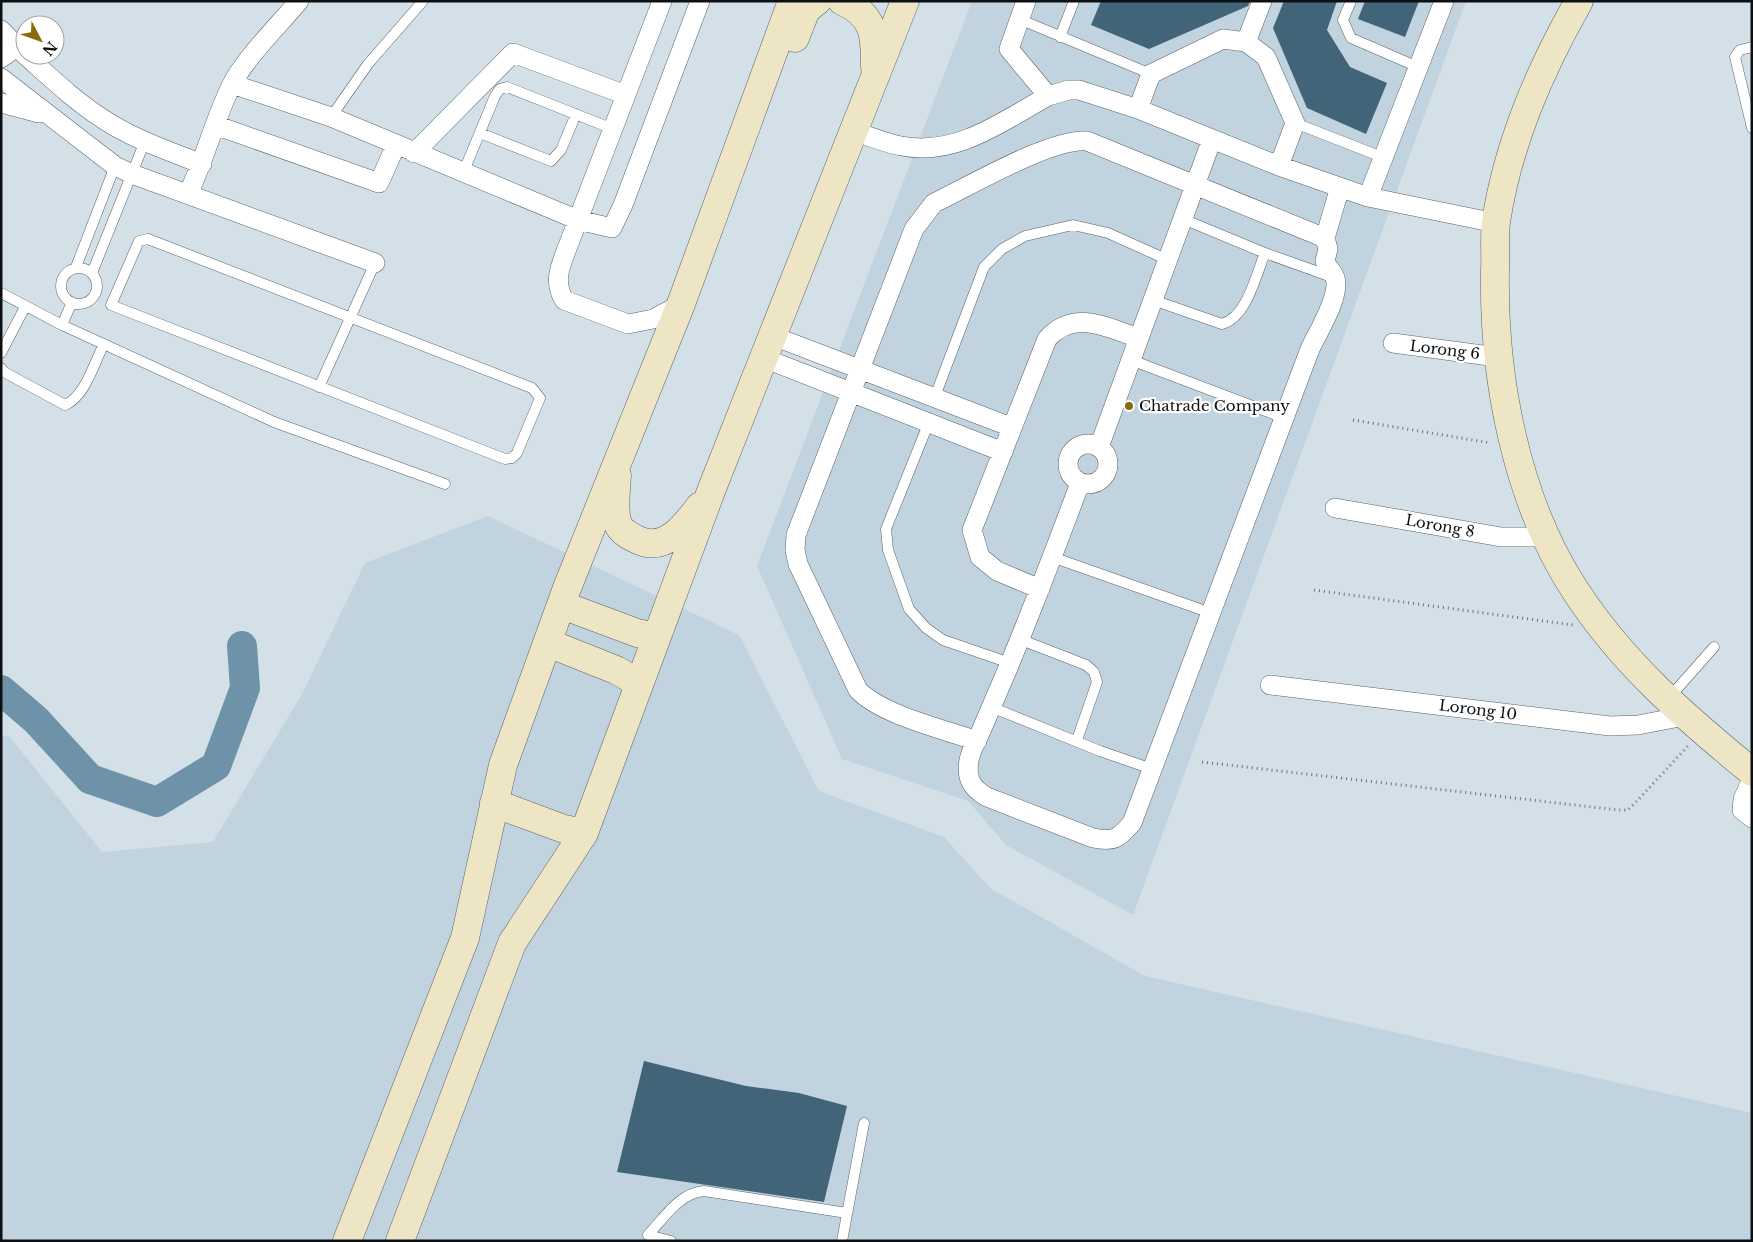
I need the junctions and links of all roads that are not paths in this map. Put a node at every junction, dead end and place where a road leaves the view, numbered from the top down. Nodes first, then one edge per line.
1 (298, 1) edge
2 (423, 1) edge
3 (662, 1) edge
4 (700, 1) edge
5 (792, 1) edge
6 (816, 1) edge
7 (842, 1) edge
8 (1026, 1) edge
9 (1074, 1) edge
10 (1262, 1) edge
11 (1350, 1) edge
12 (1444, 1) edge
13 (1579, 1) edge
14 (901, 3) edge
15 (1019, 19) junction
16 (1, 30) edge
17 (1060, 37) junction
18 (1246, 42) junction
19 (15, 45) edge
20 (1752, 48) edge
21 (15, 54) edge
22 (1, 58) edge
23 (37, 65) edge
24 (1418, 67) junction
25 (1151, 74) junction
26 (1, 78) edge
27 (874, 78) junction
28 (232, 84) junction
29 (626, 95) junction
30 (1048, 96) junction
31 (1, 103) edge
32 (1138, 109) junction
33 (45, 114) junction
34 (576, 114) junction
35 (331, 117) junction
36 (1295, 123) junction
37 (215, 125) junction
38 (1752, 128) edge
39 (613, 129) junction
40 (853, 131) junction
41 (480, 133) junction
42 (1212, 139) junction
43 (145, 141) junction
44 (405, 149) junction
45 (1382, 157) junction
46 (202, 164) junction
47 (1279, 166) junction
48 (124, 170) junction
49 (463, 173) junction
50 (1196, 187) junction
51 (1340, 187) junction
52 (188, 194) junction
53 (1368, 197) junction
54 (714, 216) junction
55 (1183, 219) junction
56 (578, 220) junction
57 (1496, 223) junction
58 (1325, 238) junction
59 (1265, 253) junction
60 (1168, 260) junction
61 (375, 263) joint
62 (76, 268) junction
63 (92, 272) junction
64 (1336, 278) junction
65 (1, 293) edge
66 (94, 298) junction
67 (1153, 300) junction
68 (72, 302) junction
69 (681, 304) junction
70 (111, 306) junction
71 (25, 307) junction
72 (349, 317) junction
73 (62, 325) junction
74 (1139, 338) junction
75 (1392, 343) dead end
76 (104, 344) junction
77 (768, 347) junction
78 (1, 353) edge
79 (1497, 357) junction
80 (1131, 360) junction
81 (1, 368) edge
82 (858, 370) junction
83 (319, 387) junction
84 (852, 390) junction
85 (934, 398) junction
86 (1284, 418) junction
87 (929, 422) junction
88 (1011, 427) junction
89 (1099, 447) junction
90 (1003, 452) junction
91 (619, 458) junction
92 (1080, 483) junction
93 (445, 484) dead end
94 (711, 491) junction
95 (1336, 508) dead end
96 (1545, 535) junction
97 (1052, 557) junction
98 (1040, 589) junction
99 (562, 605) junction
100 (1210, 613) junction
101 (656, 637) junction
102 (1019, 639) junction
103 (548, 643) junction
104 (1714, 647) dead end
105 (1010, 663) junction
106 (639, 683) junction
107 (1270, 685) dead end
108 (991, 707) junction
109 (1685, 716) junction
110 (1077, 740) junction
111 (977, 741) junction
112 (1152, 769) junction
113 (1752, 772) edge
114 (1752, 779) edge
115 (494, 802) junction
116 (1752, 818) edge
117 (584, 833) junction
118 (864, 1123) dead end
119 (847, 1213) junction
120 (347, 1241) edge
121 (400, 1241) edge
122 (671, 1241) edge
123 (842, 1241) edge

1 - 28 street
2 - 35 lane
3 - 29 street
4 - 56 street
5 - 54 street
6 - 54 street
7 - 27 street
8 - 15 street
9 - 17 lane
10 - 18 street
11 - 24 lane
12 - 24 street
13 - 57 street
14 - 27 street
15 - 17 lane
15 - 30 street
16 - 19 street
17 - 25 lane
18 - 25 street
18 - 36 street
20 - 38 lane
21 - 22 street
23 - 43 street
24 - 45 street
25 - 32 street
26 - 33 street
27 - 40 street
28 - 35 street
28 - 37 street
29 - 39 street
29 - 44 street
30 - 32 street
30 - 40 street
31 - 33 street
32 - 42 street
33 - 48 street
34 - 39 lane
34 - 41 lane
34 - 41 lane
35 - 44 street
36 - 45 lane
36 - 47 street
37 - 44 street
37 - 46 street
39 - 56 street
40 - 77 street
41 - 49 lane
42 - 47 street
42 - 50 street
43 - 46 street
43 - 48 lane
44 - 49 street
45 - 53 street
46 - 52 street
47 - 51 street
48 - 52 street
48 - 62 lane
48 - 63 lane
49 - 56 street
50 - 55 street
50 - 58 street
50 - 82 street
51 - 53 street
51 - 58 street
52 - 61 street
53 - 57 street
54 - 69 street
55 - 59 lane
55 - 60 street
56 - 69 street
57 - 79 street
58 - 64 street
59 - 64 lane
59 - 67 lane
60 - 67 street
60 - 85 lane
61 - 72 lane
62 - 63 lane
62 - 68 lane
63 - 66 lane
64 - 86 street
65 - 71 lane
66 - 68 lane
66 - 70 lane
67 - 74 street
68 - 73 lane
69 - 91 street
70 - 72 lane
70 - 83 lane
71 - 73 lane
71 - 78 lane
72 - 83 lane
72 - 83 lane
73 - 76 lane
74 - 80 street
74 - 88 street
75 - 79 street, Lorong 6
76 - 81 lane
76 - 93 lane
77 - 82 street
77 - 84 street
77 - 94 street
79 - 96 street
80 - 86 lane
80 - 89 street
82 - 84 street
82 - 85 street
84 - 87 street
84 - 111 street
85 - 88 street
86 - 100 street
87 - 90 street
87 - 105 lane
88 - 90 street
89 - 92 street
89 - 92 street
90 - 98 street
91 - 94 street
91 - 99 street
92 - 97 street
94 - 101 street
95 - 96 street, Lorong 8
96 - 109 street
97 - 98 street
97 - 100 lane
98 - 102 street
99 - 101 street
99 - 103 street
100 - 112 street
101 - 106 street
102 - 105 street
102 - 110 lane
103 - 106 street
103 - 115 street
104 - 109 lane
105 - 108 street
106 - 117 street
107 - 109 street, Lorong 10
108 - 110 lane
108 - 111 street
109 - 113 street
110 - 112 lane
111 - 112 street
114 - 116 street
115 - 117 street
115 - 120 street
117 - 121 street
118 - 119 lane
119 - 122 lane
119 - 123 lane

